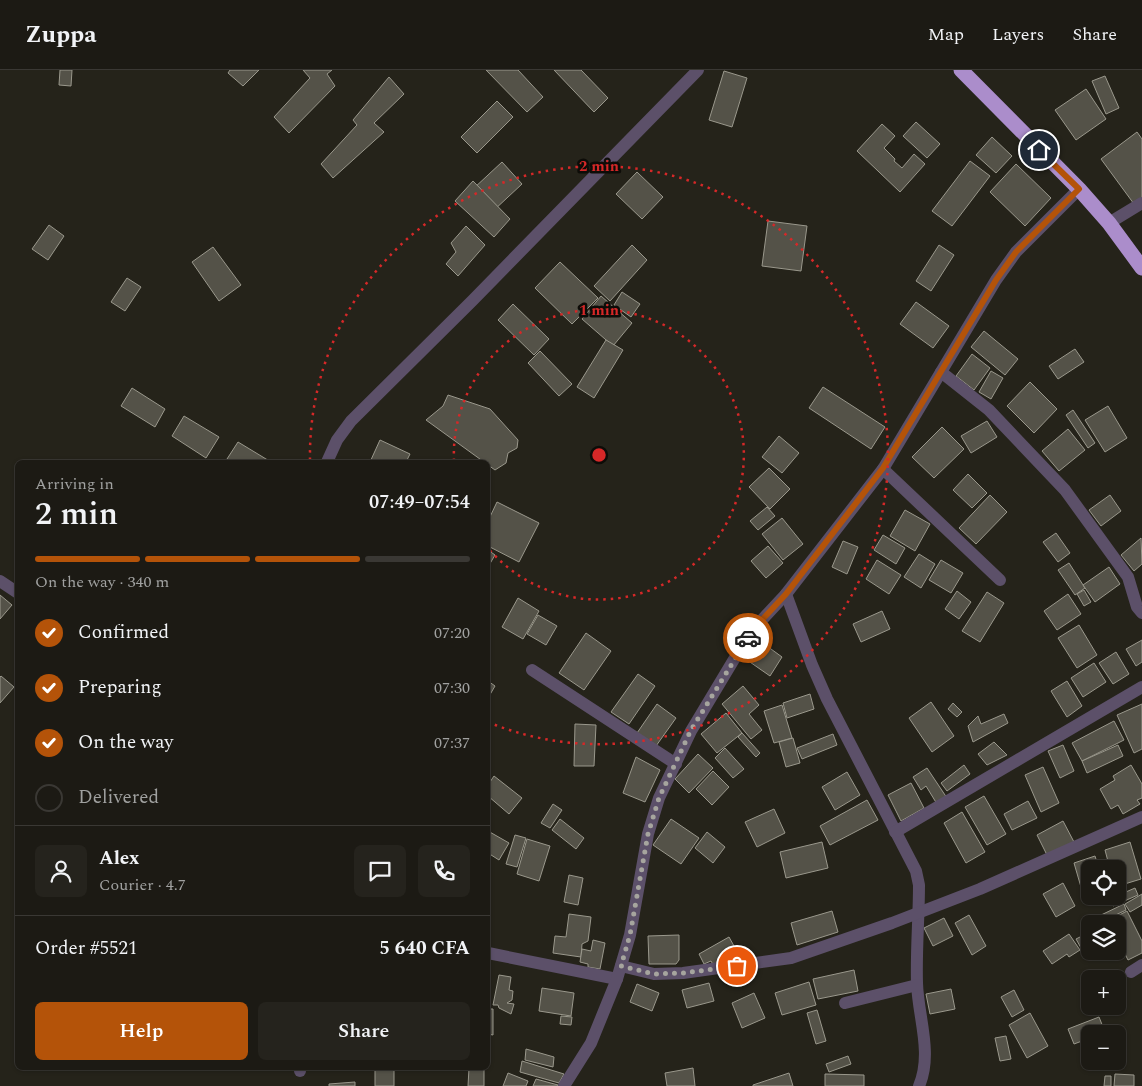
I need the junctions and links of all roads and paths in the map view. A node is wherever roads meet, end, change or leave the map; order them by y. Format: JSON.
{"nodes":[{"id":1,"x":698,"y":70,"type":"edge"},
{"id":2,"x":961,"y":70,"type":"edge"},
{"id":3,"x":1079,"y":189,"type":"junction"},
{"id":4,"x":1142,"y":203,"type":"edge"},
{"id":5,"x":1109,"y":223,"type":"junction"},
{"id":6,"x":1142,"y":268,"type":"edge"},
{"id":7,"x":941,"y":372,"type":"junction"},
{"id":8,"x":328,"y":460,"type":"edge"},
{"id":9,"x":883,"y":468,"type":"junction"},
{"id":10,"x":1000,"y":580,"type":"dead end"},
{"id":11,"x":0,"y":581,"type":"edge"},
{"id":12,"x":15,"y":591,"type":"edge"},
{"id":13,"x":786,"y":594,"type":"junction"},
{"id":14,"x":1142,"y":613,"type":"edge"},
{"id":15,"x":532,"y":670,"type":"dead end"},
{"id":16,"x":1142,"y":686,"type":"edge"},
{"id":17,"x":676,"y":764,"type":"junction"},
{"id":18,"x":1142,"y":817,"type":"edge"},
{"id":19,"x":895,"y":832,"type":"junction"},
{"id":20,"x":919,"y":912,"type":"junction"},
{"id":21,"x":490,"y":953,"type":"edge"},
{"id":22,"x":619,"y":972,"type":"junction"},
{"id":23,"x":917,"y":985,"type":"junction"},
{"id":24,"x":845,"y":1003,"type":"dead end"},
{"id":25,"x":564,"y":1086,"type":"edge"},
{"id":26,"x":919,"y":1086,"type":"edge"}],
"edges":[{"from":1,"to":8,"type":"street"},
{"from":2,"to":3,"type":"highway"},
{"from":3,"to":5,"type":"highway"},
{"from":3,"to":7,"type":"street"},
{"from":4,"to":5,"type":"street"},
{"from":5,"to":6,"type":"highway"},
{"from":7,"to":9,"type":"street"},
{"from":7,"to":14,"type":"street"},
{"from":9,"to":10,"type":"street"},
{"from":9,"to":13,"type":"street"},
{"from":11,"to":12,"type":"street"},
{"from":13,"to":17,"type":"street"},
{"from":13,"to":19,"type":"street"},
{"from":15,"to":17,"type":"street"},
{"from":16,"to":19,"type":"street"},
{"from":17,"to":22,"type":"street"},
{"from":18,"to":20,"type":"street"},
{"from":19,"to":20,"type":"street"},
{"from":20,"to":22,"type":"street"},
{"from":20,"to":23,"type":"street"},
{"from":21,"to":22,"type":"street"},
{"from":22,"to":25,"type":"street"},
{"from":23,"to":24,"type":"street"},
{"from":23,"to":26,"type":"street"}]}
